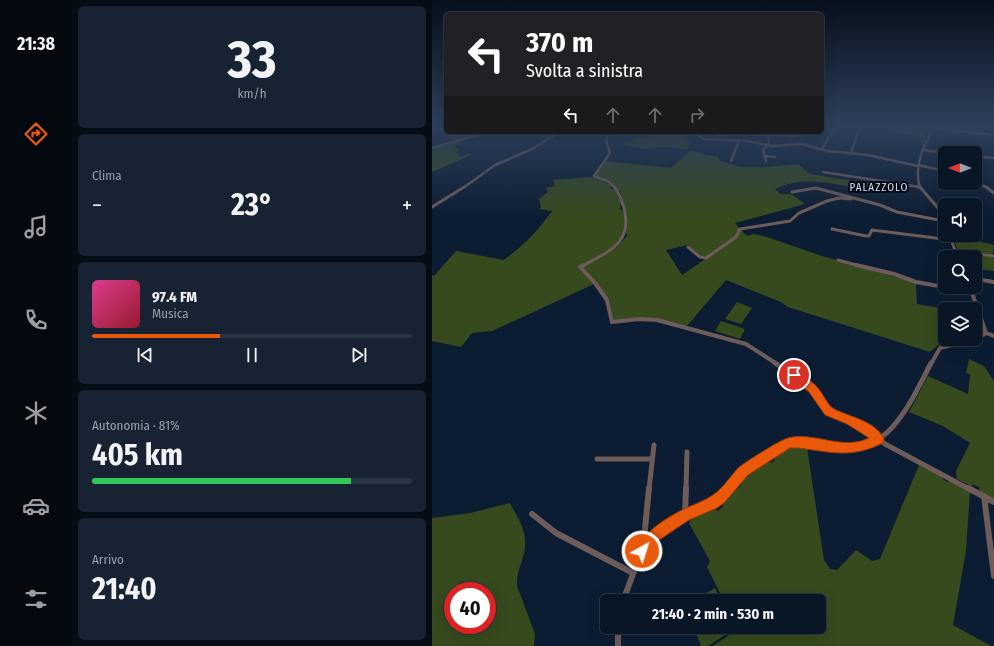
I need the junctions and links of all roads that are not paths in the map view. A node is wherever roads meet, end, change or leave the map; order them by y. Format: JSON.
{"nodes":[{"id":1,"x":518,"y":155,"type":"edge"},
{"id":2,"x":609,"y":155,"type":"edge"},
{"id":3,"x":733,"y":155,"type":"edge"},
{"id":4,"x":867,"y":155,"type":"edge"},
{"id":5,"x":921,"y":155,"type":"edge"},
{"id":6,"x":764,"y":156,"type":"joint"},
{"id":7,"x":775,"y":157,"type":"dead end"},
{"id":8,"x":982,"y":157,"type":"edge"},
{"id":9,"x":994,"y":158,"type":"edge"},
{"id":10,"x":731,"y":161,"type":"dead end"},
{"id":11,"x":766,"y":161,"type":"dead end"},
{"id":12,"x":918,"y":165,"type":"junction"},
{"id":13,"x":938,"y":169,"type":"edge"},
{"id":14,"x":823,"y":172,"type":"dead end"},
{"id":15,"x":982,"y":185,"type":"edge"},
{"id":16,"x":920,"y":187,"type":"junction"},
{"id":17,"x":792,"y":192,"type":"dead end"},
{"id":18,"x":994,"y":193,"type":"edge"},
{"id":19,"x":851,"y":199,"type":"junction"},
{"id":20,"x":432,"y":206,"type":"edge"},
{"id":21,"x":938,"y":208,"type":"edge"},
{"id":22,"x":938,"y":221,"type":"edge"},
{"id":23,"x":832,"y":228,"type":"dead end"},
{"id":24,"x":938,"y":238,"type":"edge"},
{"id":25,"x":688,"y":247,"type":"dead end"},
{"id":26,"x":982,"y":254,"type":"edge"},
{"id":27,"x":994,"y":256,"type":"edge"},
{"id":28,"x":838,"y":260,"type":"dead end"},
{"id":29,"x":982,"y":280,"type":"edge"},
{"id":30,"x":994,"y":282,"type":"edge"},
{"id":31,"x":938,"y":286,"type":"edge"},
{"id":32,"x":973,"y":294,"type":"edge"},
{"id":33,"x":986,"y":333,"type":"junction"},
{"id":34,"x":994,"y":336,"type":"edge"},
{"id":35,"x":879,"y":439,"type":"junction"},
{"id":36,"x":654,"y":445,"type":"dead end"},
{"id":37,"x":687,"y":452,"type":"dead end"},
{"id":38,"x":597,"y":459,"type":"dead end"},
{"id":39,"x":652,"y":459,"type":"junction"},
{"id":40,"x":984,"y":496,"type":"junction"},
{"id":41,"x":994,"y":502,"type":"edge"},
{"id":42,"x":532,"y":514,"type":"dead end"},
{"id":43,"x":685,"y":515,"type":"junction"},
{"id":44,"x":642,"y":551,"type":"junction"},
{"id":45,"x":632,"y":573,"type":"junction"},
{"id":46,"x":994,"y":576,"type":"edge"},
{"id":47,"x":625,"y":594,"type":"edge"},
{"id":48,"x":618,"y":634,"type":"edge"},
{"id":49,"x":618,"y":646,"type":"edge"}],
"edges":[{"from":1,"to":20,"type":"street"},
{"from":2,"to":35,"type":"street"},
{"from":3,"to":10,"type":"street"},
{"from":4,"to":12,"type":"street"},
{"from":5,"to":12,"type":"street"},
{"from":6,"to":7,"type":"street"},
{"from":6,"to":11,"type":"street"},
{"from":8,"to":9,"type":"street"},
{"from":12,"to":13,"type":"street"},
{"from":12,"to":16,"type":"street"},
{"from":14,"to":16,"type":"street"},
{"from":15,"to":18,"type":"street"},
{"from":16,"to":21,"type":"street"},
{"from":17,"to":19,"type":"street"},
{"from":19,"to":22,"type":"street"},
{"from":19,"to":25,"type":"street"},
{"from":23,"to":24,"type":"street"},
{"from":26,"to":27,"type":"street"},
{"from":28,"to":31,"type":"street"},
{"from":29,"to":30,"type":"street"},
{"from":32,"to":33,"type":"street"},
{"from":33,"to":34,"type":"street"},
{"from":33,"to":35,"type":"street"},
{"from":35,"to":40,"type":"street"},
{"from":35,"to":43,"type":"street"},
{"from":36,"to":39,"type":"street"},
{"from":37,"to":43,"type":"street"},
{"from":38,"to":39,"type":"street"},
{"from":39,"to":44,"type":"street"},
{"from":40,"to":41,"type":"street"},
{"from":40,"to":46,"type":"street"},
{"from":42,"to":45,"type":"street"},
{"from":43,"to":44,"type":"street"},
{"from":44,"to":45,"type":"street"},
{"from":45,"to":47,"type":"street"},
{"from":48,"to":49,"type":"street"}]}
